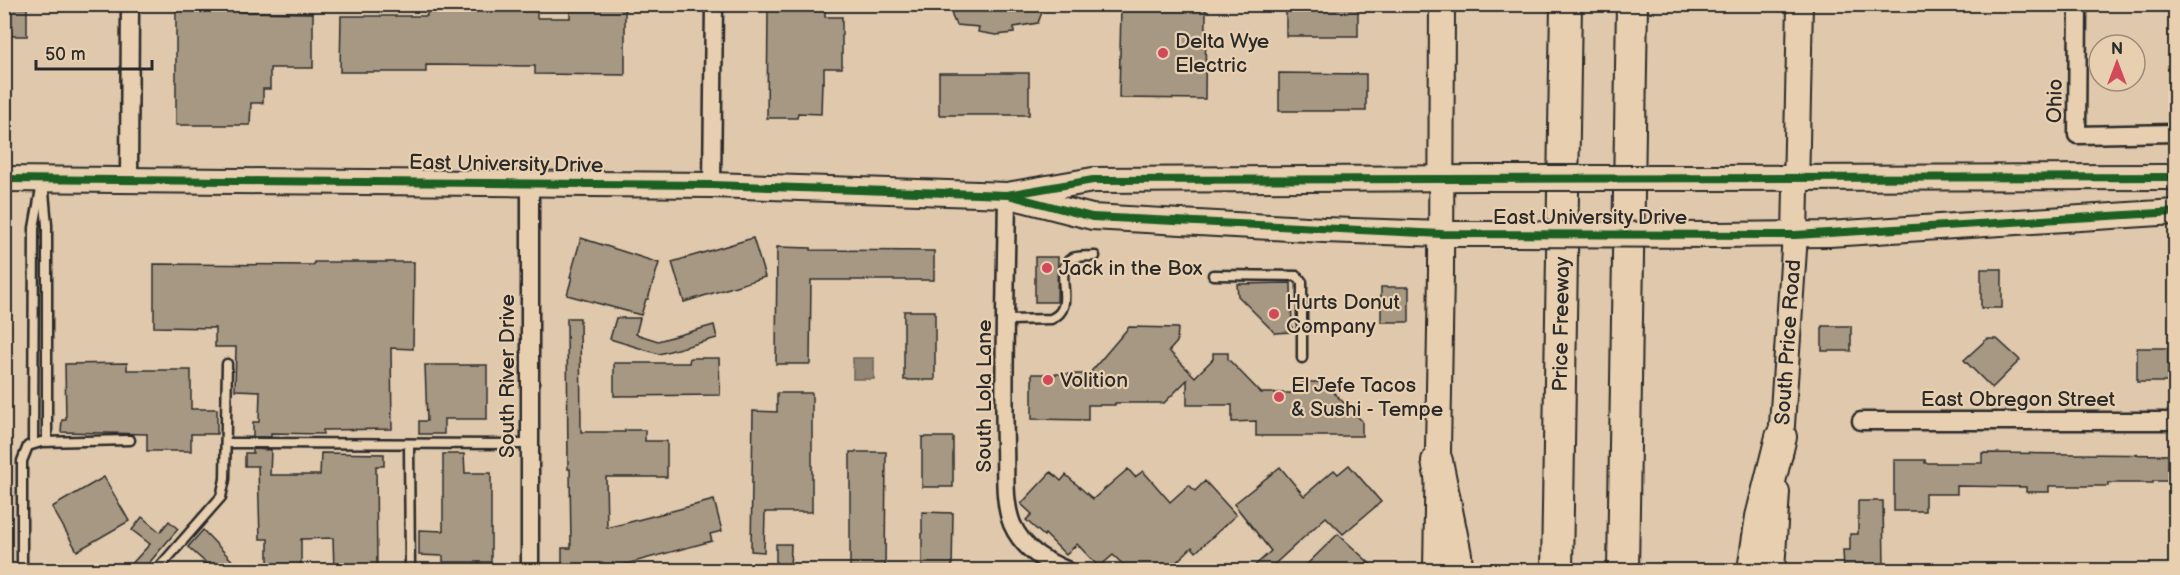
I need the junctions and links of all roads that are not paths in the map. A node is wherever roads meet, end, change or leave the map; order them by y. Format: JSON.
{"nodes":[{"id":1,"x":130,"y":4,"type":"edge"},
{"id":2,"x":714,"y":4,"type":"edge"},
{"id":3,"x":1442,"y":4,"type":"edge"},
{"id":4,"x":1566,"y":4,"type":"edge"},
{"id":5,"x":1632,"y":4,"type":"edge"},
{"id":6,"x":1800,"y":4,"type":"edge"},
{"id":7,"x":2078,"y":4,"type":"edge"},
{"id":8,"x":2175,"y":133,"type":"edge"},
{"id":9,"x":2175,"y":177,"type":"edge"},
{"id":10,"x":1237,"y":178,"type":"junction"},
{"id":11,"x":1442,"y":178,"type":"junction"},
{"id":12,"x":1797,"y":178,"type":"junction"},
{"id":13,"x":4,"y":179,"type":"edge"},
{"id":14,"x":43,"y":179,"type":"junction"},
{"id":15,"x":129,"y":179,"type":"junction"},
{"id":16,"x":530,"y":182,"type":"junction"},
{"id":17,"x":712,"y":185,"type":"junction"},
{"id":18,"x":1006,"y":195,"type":"junction"},
{"id":19,"x":2175,"y":212,"type":"edge"},
{"id":20,"x":1092,"y":217,"type":"junction"},
{"id":21,"x":1442,"y":234,"type":"junction"},
{"id":22,"x":1795,"y":235,"type":"junction"},
{"id":23,"x":1095,"y":256,"type":"dead end"},
{"id":24,"x":1213,"y":275,"type":"dead end"},
{"id":25,"x":1006,"y":320,"type":"junction"},
{"id":26,"x":1302,"y":358,"type":"dead end"},
{"id":27,"x":228,"y":364,"type":"dead end"},
{"id":28,"x":1861,"y":421,"type":"dead end"},
{"id":29,"x":2175,"y":421,"type":"edge"},
{"id":30,"x":1781,"y":437,"type":"junction"},
{"id":31,"x":130,"y":440,"type":"dead end"},
{"id":32,"x":47,"y":441,"type":"junction"},
{"id":33,"x":33,"y":443,"type":"junction"},
{"id":34,"x":226,"y":443,"type":"junction"},
{"id":35,"x":409,"y":444,"type":"junction"},
{"id":36,"x":530,"y":444,"type":"junction"},
{"id":37,"x":1437,"y":461,"type":"junction"},
{"id":38,"x":22,"y":570,"type":"edge"},
{"id":39,"x":157,"y":570,"type":"edge"},
{"id":40,"x":410,"y":570,"type":"edge"},
{"id":41,"x":530,"y":570,"type":"edge"},
{"id":42,"x":1066,"y":570,"type":"edge"},
{"id":43,"x":1436,"y":570,"type":"edge"},
{"id":44,"x":1457,"y":570,"type":"edge"},
{"id":45,"x":1557,"y":570,"type":"edge"},
{"id":46,"x":1623,"y":570,"type":"edge"},
{"id":47,"x":1753,"y":570,"type":"edge"},
{"id":48,"x":1772,"y":570,"type":"edge"}],
"edges":[{"from":1,"to":15,"type":"street"},
{"from":2,"to":17,"type":"street"},
{"from":3,"to":11,"type":"main road"},
{"from":4,"to":45,"type":"highway","name":"Price Freeway"},
{"from":5,"to":46,"type":"highway"},
{"from":6,"to":12,"type":"main road","name":"South Price Road"},
{"from":7,"to":8,"type":"street","name":"Ohio"},
{"from":9,"to":12,"type":"main road","name":"East University Drive"},
{"from":10,"to":11,"type":"main road","name":"East University Drive"},
{"from":10,"to":18,"type":"main road","name":"East University Drive"},
{"from":10,"to":20,"type":"main road"},
{"from":11,"to":12,"type":"main road","name":"East University Drive","bridge":true},
{"from":11,"to":21,"type":"main road"},
{"from":12,"to":22,"type":"main road","name":"South Price Road"},
{"from":13,"to":14,"type":"main road","name":"East University Drive"},
{"from":14,"to":15,"type":"main road","name":"East University Drive"},
{"from":14,"to":32,"type":"lane"},
{"from":14,"to":33,"type":"lane"},
{"from":15,"to":16,"type":"main road","name":"East University Drive"},
{"from":16,"to":17,"type":"main road","name":"East University Drive"},
{"from":16,"to":36,"type":"street","name":"South River Drive"},
{"from":17,"to":18,"type":"main road","name":"East University Drive"},
{"from":18,"to":20,"type":"main road","name":"East University Drive"},
{"from":18,"to":25,"type":"street","name":"South Lola Lane"},
{"from":19,"to":22,"type":"main road","name":"East University Drive"},
{"from":20,"to":21,"type":"main road","name":"East University Drive"},
{"from":21,"to":22,"type":"main road","name":"East University Drive","bridge":true},
{"from":21,"to":37,"type":"main road"},
{"from":22,"to":30,"type":"main road","name":"South Price Road"},
{"from":23,"to":25,"type":"lane"},
{"from":24,"to":26,"type":"lane"},
{"from":25,"to":42,"type":"street","name":"South Lola Lane"},
{"from":27,"to":34,"type":"lane"},
{"from":28,"to":29,"type":"street","name":"East Obregon Street"},
{"from":30,"to":47,"type":"highway"},
{"from":30,"to":48,"type":"main road","name":"South Price Road"},
{"from":31,"to":32,"type":"lane"},
{"from":32,"to":33,"type":"lane"},
{"from":33,"to":38,"type":"lane"},
{"from":34,"to":35,"type":"lane"},
{"from":34,"to":39,"type":"lane"},
{"from":35,"to":36,"type":"lane"},
{"from":35,"to":40,"type":"lane"},
{"from":36,"to":41,"type":"street","name":"South River Drive"},
{"from":37,"to":43,"type":"main road"},
{"from":37,"to":44,"type":"highway"}]}
